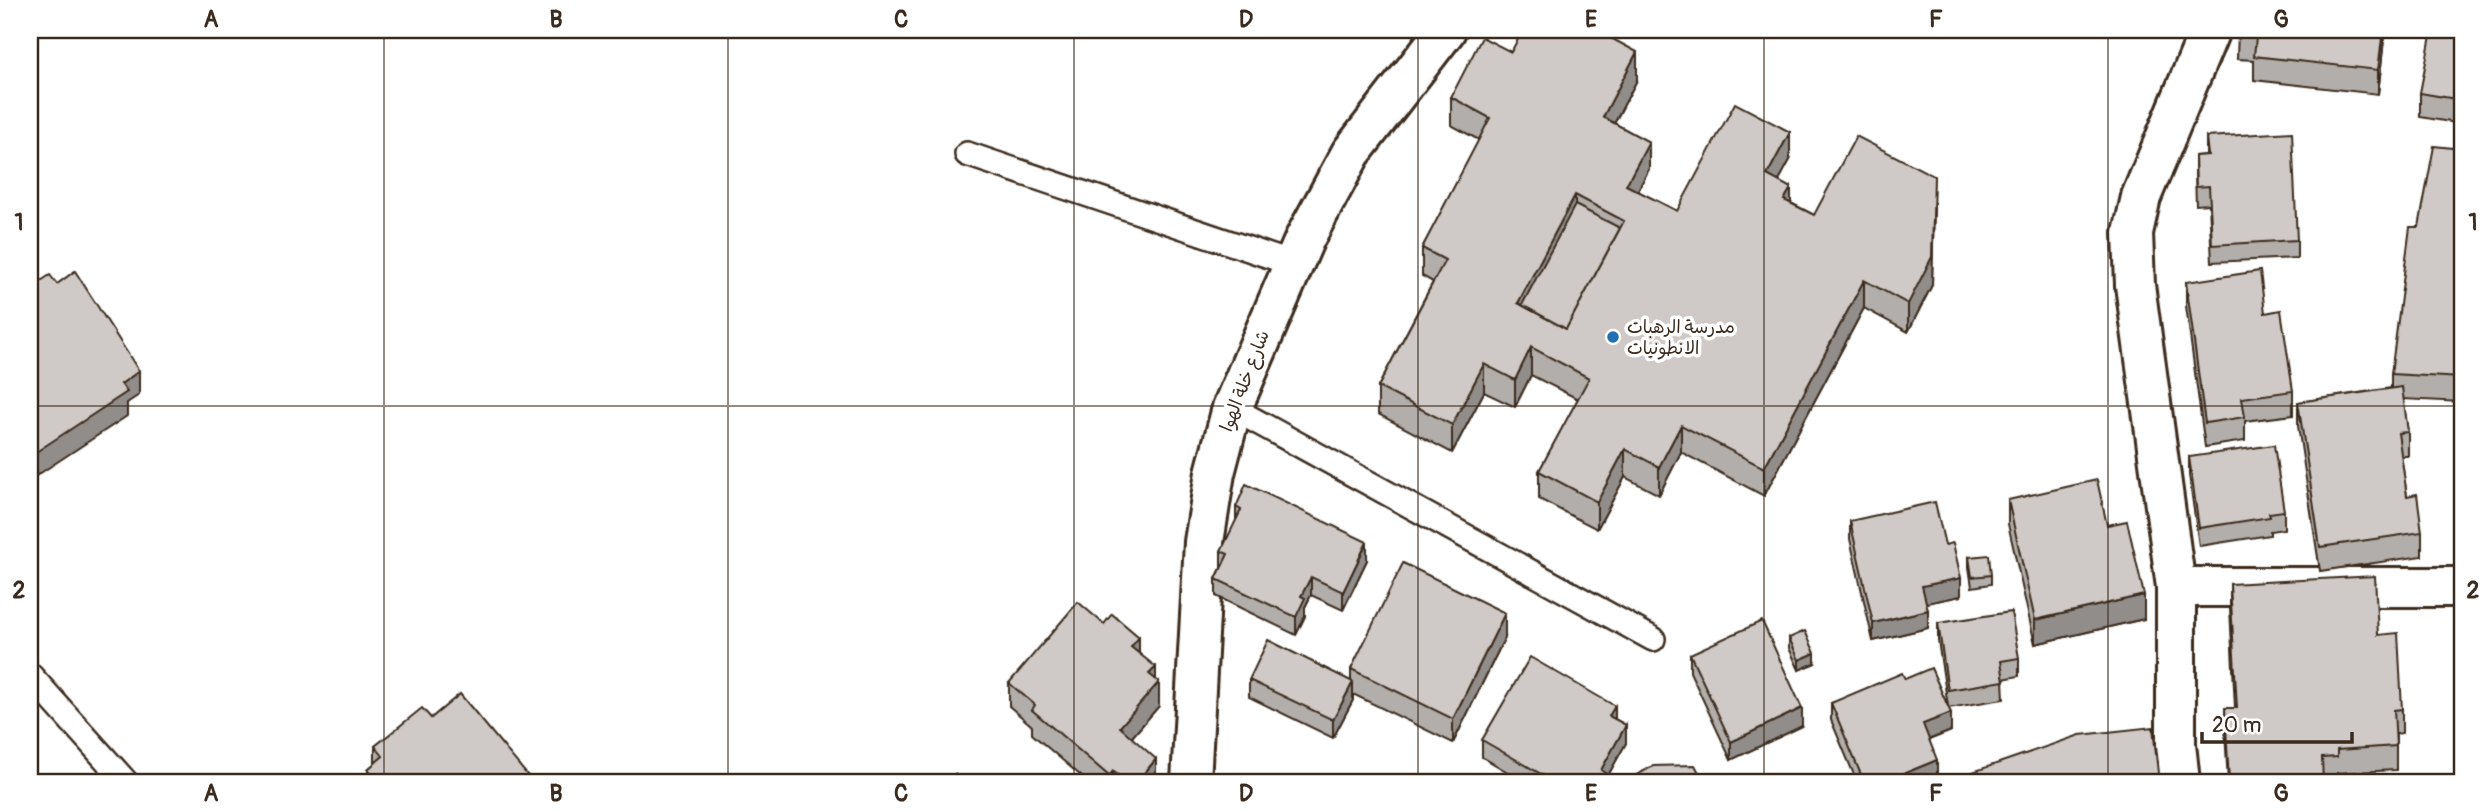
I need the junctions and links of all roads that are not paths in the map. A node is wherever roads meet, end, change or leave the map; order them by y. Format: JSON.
{"nodes":[{"id":1,"x":1446,"y":30,"type":"edge"},
{"id":2,"x":2210,"y":30,"type":"edge"},
{"id":3,"x":967,"y":154,"type":"dead end"},
{"id":4,"x":1293,"y":264,"type":"junction"},
{"id":5,"x":1232,"y":408,"type":"junction"},
{"id":6,"x":2176,"y":587,"type":"junction"},
{"id":7,"x":2462,"y":587,"type":"edge"},
{"id":8,"x":1653,"y":639,"type":"dead end"},
{"id":9,"x":30,"y":675,"type":"edge"},
{"id":10,"x":126,"y":782,"type":"edge"},
{"id":11,"x":1191,"y":782,"type":"edge"},
{"id":12,"x":2180,"y":782,"type":"edge"}],
"edges":[{"from":1,"to":4,"type":"street","name":"شارع خلة الهوا"},
{"from":2,"to":6,"type":"street"},
{"from":3,"to":4,"type":"lane"},
{"from":4,"to":5,"type":"street","name":"شارع خلة الهوا"},
{"from":5,"to":8,"type":"lane"},
{"from":5,"to":11,"type":"street","name":"شارع خلة الهوا"},
{"from":6,"to":7,"type":"street"},
{"from":6,"to":12,"type":"street"},
{"from":9,"to":10,"type":"lane"}]}
